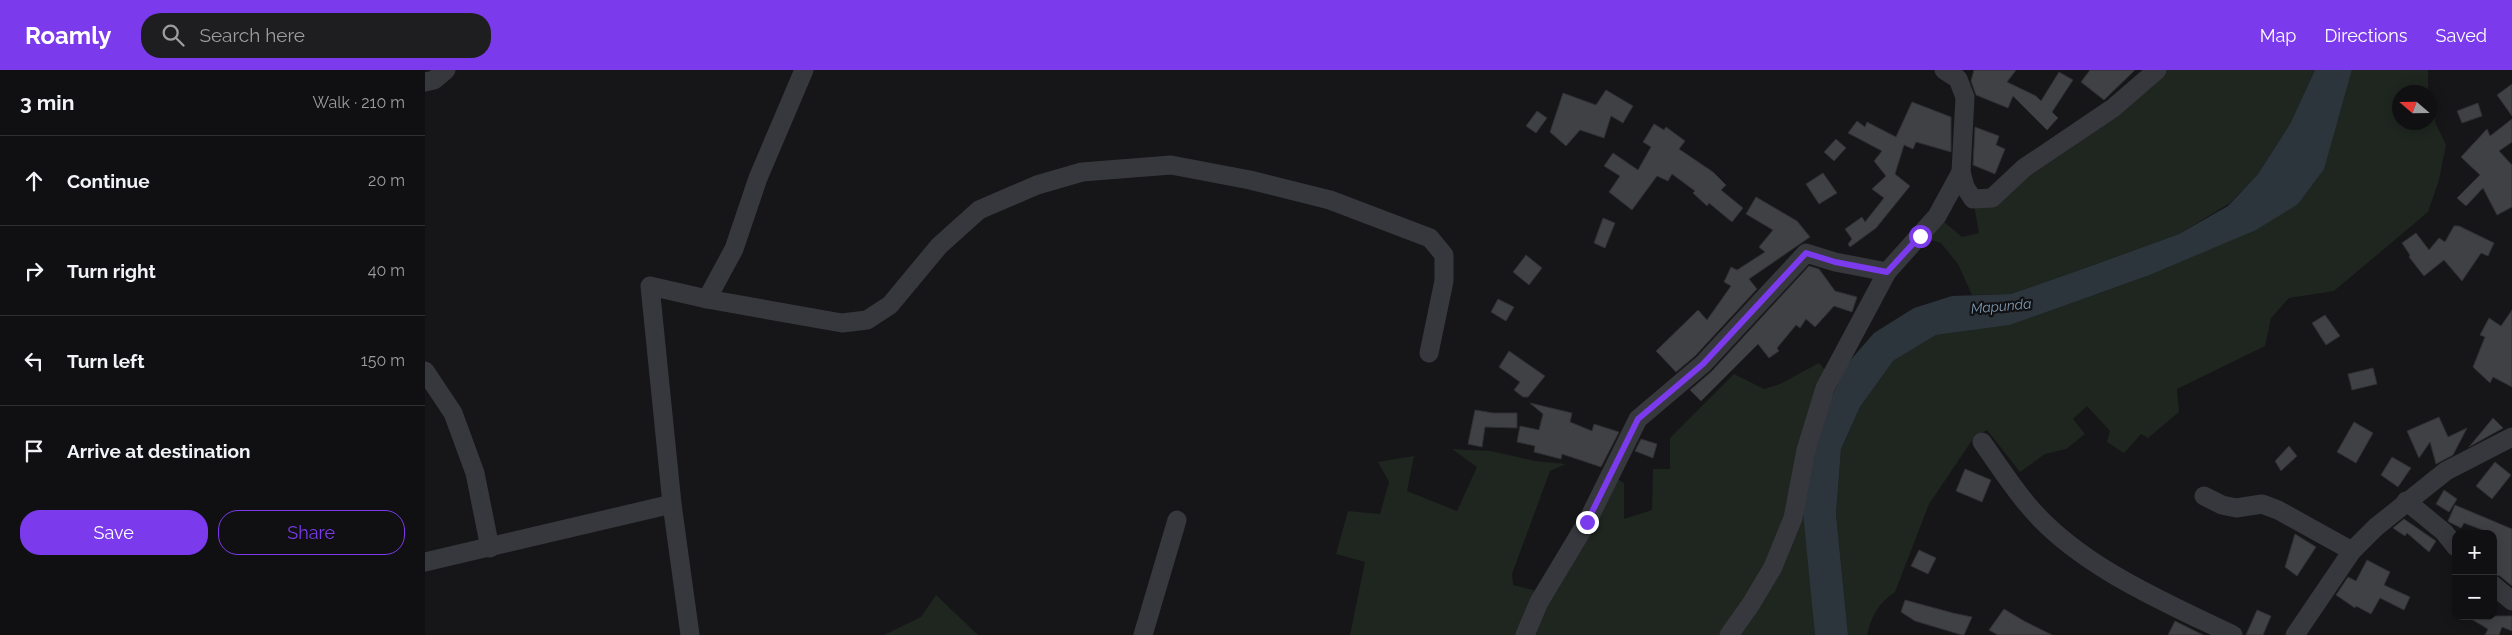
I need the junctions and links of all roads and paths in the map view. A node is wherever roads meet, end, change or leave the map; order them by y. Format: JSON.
{"nodes":[{"id":1,"x":446,"y":70,"type":"edge"},
{"id":2,"x":804,"y":70,"type":"edge"},
{"id":3,"x":1944,"y":70,"type":"edge"},
{"id":4,"x":2157,"y":70,"type":"edge"},
{"id":5,"x":425,"y":82,"type":"edge"},
{"id":6,"x":1961,"y":172,"type":"junction"},
{"id":7,"x":1887,"y":272,"type":"junction"},
{"id":8,"x":707,"y":299,"type":"junction"},
{"id":9,"x":1429,"y":353,"type":"dead end"},
{"id":10,"x":425,"y":371,"type":"edge"},
{"id":11,"x":2512,"y":437,"type":"edge"},
{"id":12,"x":1982,"y":442,"type":"dead end"},
{"id":13,"x":2204,"y":496,"type":"dead end"},
{"id":14,"x":2405,"y":501,"type":"junction"},
{"id":15,"x":673,"y":504,"type":"junction"},
{"id":16,"x":1177,"y":520,"type":"dead end"},
{"id":17,"x":2452,"y":542,"type":"edge"},
{"id":18,"x":490,"y":548,"type":"junction"},
{"id":19,"x":2352,"y":551,"type":"junction"},
{"id":20,"x":425,"y":562,"type":"edge"},
{"id":21,"x":2497,"y":588,"type":"edge"},
{"id":22,"x":2512,"y":601,"type":"edge"},
{"id":23,"x":690,"y":635,"type":"edge"},
{"id":24,"x":1143,"y":635,"type":"edge"},
{"id":25,"x":1525,"y":635,"type":"edge"},
{"id":26,"x":1729,"y":635,"type":"edge"},
{"id":27,"x":2233,"y":635,"type":"edge"},
{"id":28,"x":2295,"y":635,"type":"edge"}],
"edges":[{"from":1,"to":5,"type":"street"},
{"from":2,"to":8,"type":"street"},
{"from":3,"to":6,"type":"street"},
{"from":4,"to":6,"type":"street"},
{"from":6,"to":7,"type":"street"},
{"from":7,"to":25,"type":"street"},
{"from":7,"to":26,"type":"street"},
{"from":8,"to":9,"type":"street"},
{"from":8,"to":15,"type":"street"},
{"from":10,"to":18,"type":"street"},
{"from":11,"to":14,"type":"street"},
{"from":12,"to":27,"type":"street"},
{"from":13,"to":19,"type":"street"},
{"from":14,"to":17,"type":"street"},
{"from":14,"to":19,"type":"street"},
{"from":15,"to":18,"type":"street"},
{"from":15,"to":23,"type":"street"},
{"from":16,"to":24,"type":"street"},
{"from":18,"to":20,"type":"street"},
{"from":19,"to":28,"type":"street"},
{"from":21,"to":22,"type":"street"}]}
